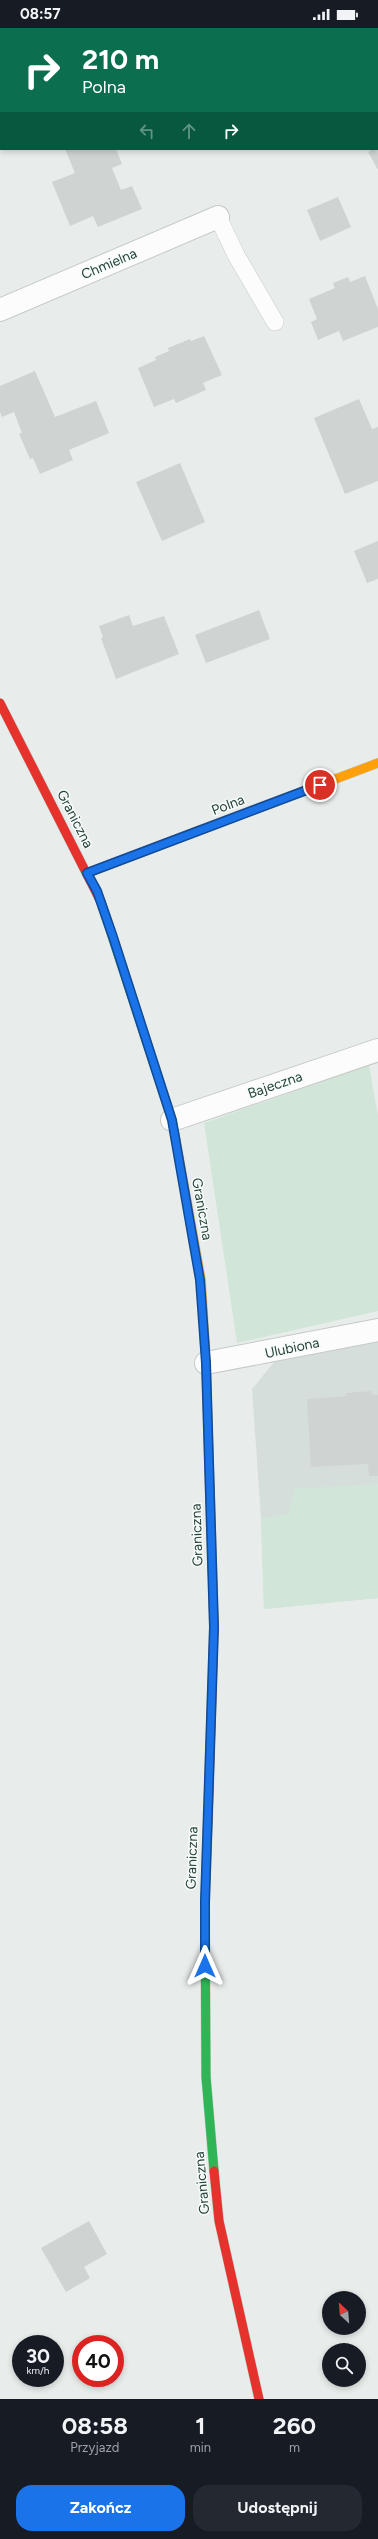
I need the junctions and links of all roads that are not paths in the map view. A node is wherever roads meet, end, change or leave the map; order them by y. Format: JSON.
{"nodes":[{"id":1,"x":218,"y":217,"type":"joint"},
{"id":2,"x":0,"y":310,"type":"edge"},
{"id":3,"x":276,"y":322,"type":"dead end"},
{"id":4,"x":0,"y":703,"type":"edge"},
{"id":5,"x":378,"y":763,"type":"edge"},
{"id":6,"x":87,"y":873,"type":"junction"},
{"id":7,"x":378,"y":1050,"type":"edge"},
{"id":8,"x":172,"y":1120,"type":"junction"},
{"id":9,"x":378,"y":1330,"type":"edge"},
{"id":10,"x":206,"y":1363,"type":"junction"},
{"id":11,"x":259,"y":2399,"type":"edge"}],
"edges":[{"from":1,"to":2,"type":"street","name":"Chmielna"},
{"from":1,"to":3,"type":"lane"},
{"from":4,"to":6,"type":"street","name":"Graniczna"},
{"from":5,"to":6,"type":"street","name":"Polna"},
{"from":6,"to":8,"type":"street","name":"Graniczna"},
{"from":7,"to":8,"type":"street","name":"Bajeczna"},
{"from":8,"to":10,"type":"street","name":"Graniczna"},
{"from":9,"to":10,"type":"street","name":"Ulubiona"},
{"from":10,"to":11,"type":"street","name":"Graniczna"}]}
